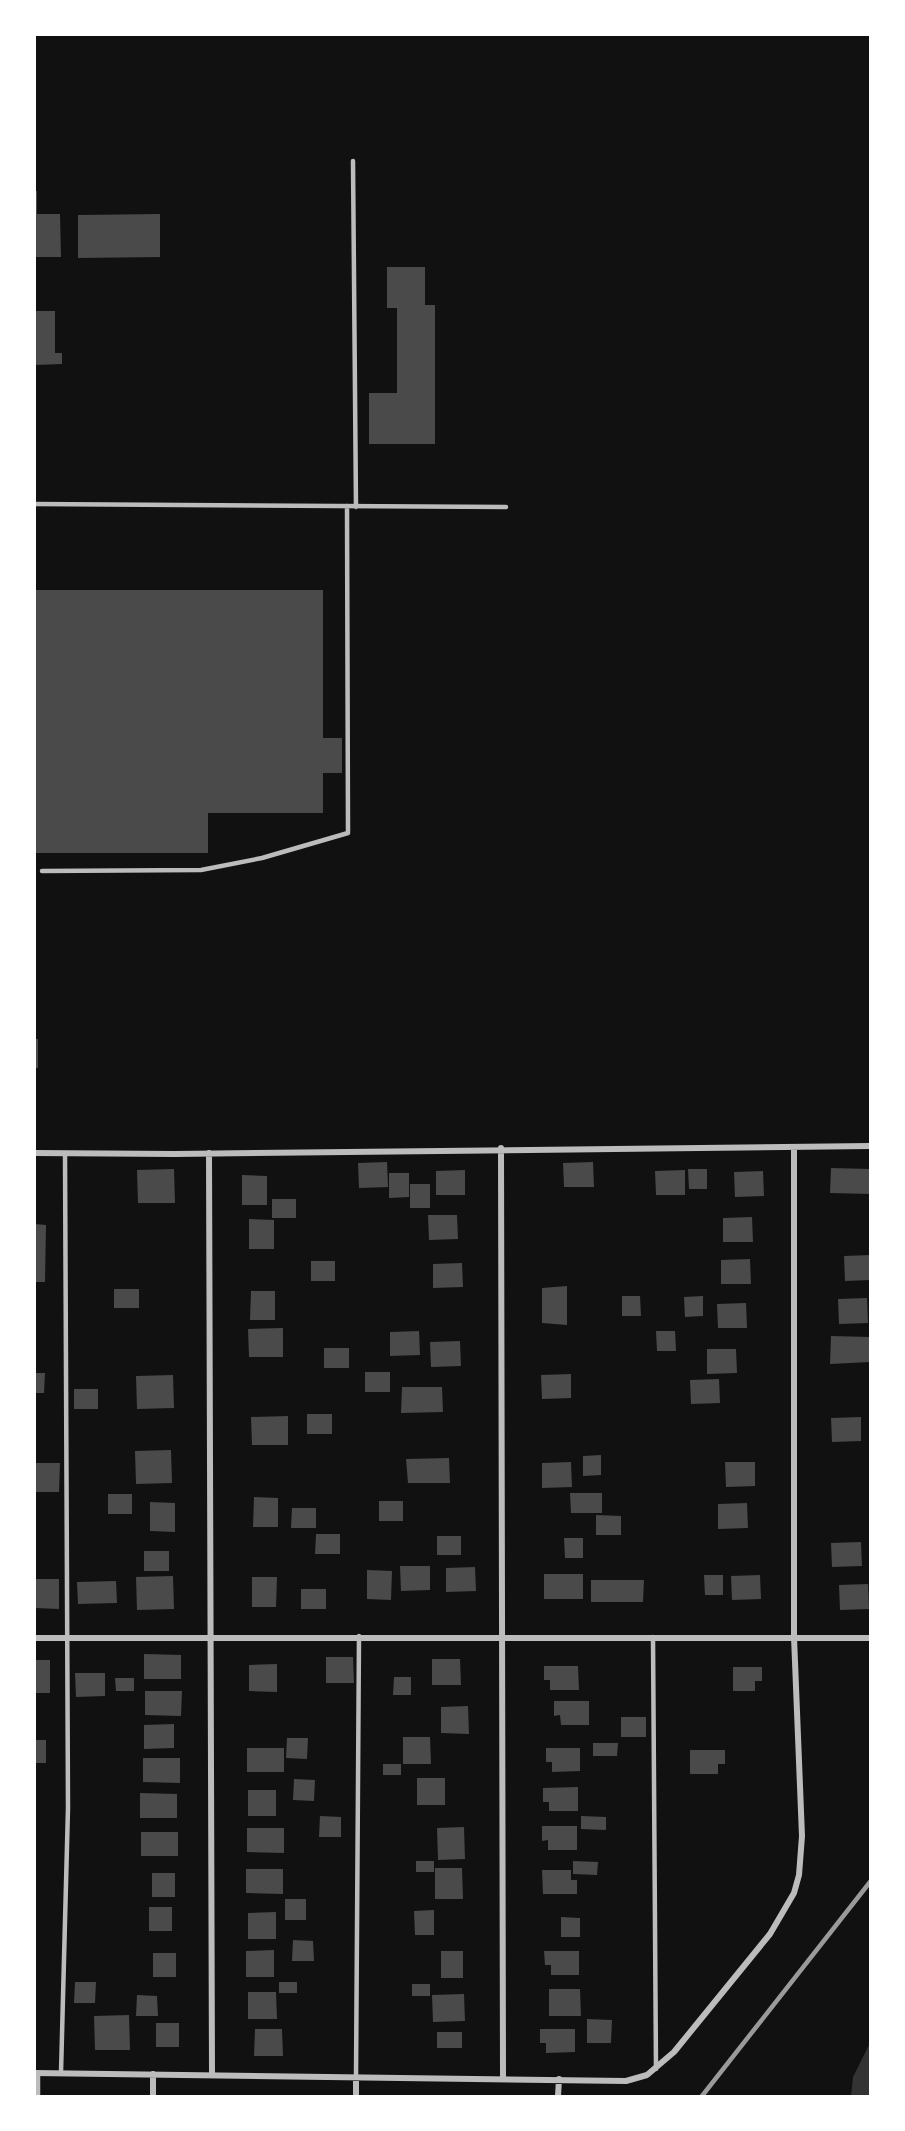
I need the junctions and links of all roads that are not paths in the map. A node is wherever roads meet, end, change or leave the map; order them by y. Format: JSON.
{"nodes":[{"id":1,"x":353,"y":161,"type":"dead end"},
{"id":2,"x":34,"y":504,"type":"edge"},
{"id":3,"x":347,"y":506,"type":"junction"},
{"id":4,"x":356,"y":507,"type":"junction"},
{"id":5,"x":506,"y":507,"type":"dead end"},
{"id":6,"x":42,"y":871,"type":"dead end"},
{"id":7,"x":870,"y":1146,"type":"edge"},
{"id":8,"x":794,"y":1147,"type":"junction"},
{"id":9,"x":501,"y":1148,"type":"junction"},
{"id":10,"x":34,"y":1153,"type":"edge"},
{"id":11,"x":65,"y":1153,"type":"junction"},
{"id":12,"x":209,"y":1153,"type":"junction"},
{"id":13,"x":209,"y":1636,"type":"junction"},
{"id":14,"x":359,"y":1636,"type":"junction"},
{"id":15,"x":66,"y":1637,"type":"junction"},
{"id":16,"x":502,"y":1637,"type":"junction"},
{"id":17,"x":653,"y":1637,"type":"junction"},
{"id":18,"x":794,"y":1637,"type":"junction"},
{"id":19,"x":34,"y":1638,"type":"edge"},
{"id":20,"x":870,"y":1638,"type":"edge"},
{"id":21,"x":656,"y":2069,"type":"junction"},
{"id":22,"x":36,"y":2073,"type":"edge"},
{"id":23,"x":61,"y":2073,"type":"junction"},
{"id":24,"x":153,"y":2074,"type":"junction"},
{"id":25,"x":212,"y":2075,"type":"junction"},
{"id":26,"x":356,"y":2077,"type":"junction"},
{"id":27,"x":503,"y":2077,"type":"junction"},
{"id":28,"x":559,"y":2079,"type":"junction"},
{"id":29,"x":38,"y":2097,"type":"edge"},
{"id":30,"x":153,"y":2097,"type":"edge"},
{"id":31,"x":356,"y":2097,"type":"edge"},
{"id":32,"x":558,"y":2097,"type":"edge"}],
"edges":[{"from":1,"to":4,"type":"lane"},
{"from":2,"to":3,"type":"lane"},
{"from":3,"to":4,"type":"lane"},
{"from":3,"to":6,"type":"lane"},
{"from":4,"to":5,"type":"lane"},
{"from":7,"to":8,"type":"street"},
{"from":8,"to":9,"type":"street"},
{"from":8,"to":18,"type":"street"},
{"from":9,"to":12,"type":"street"},
{"from":9,"to":16,"type":"street"},
{"from":10,"to":11,"type":"street"},
{"from":11,"to":12,"type":"street"},
{"from":11,"to":15,"type":"lane"},
{"from":12,"to":13,"type":"street"},
{"from":13,"to":14,"type":"street"},
{"from":13,"to":15,"type":"street"},
{"from":13,"to":25,"type":"street"},
{"from":14,"to":16,"type":"street"},
{"from":14,"to":26,"type":"lane"},
{"from":15,"to":19,"type":"street"},
{"from":15,"to":23,"type":"lane"},
{"from":16,"to":17,"type":"street"},
{"from":16,"to":27,"type":"street"},
{"from":17,"to":18,"type":"street"},
{"from":17,"to":21,"type":"lane"},
{"from":18,"to":20,"type":"street"},
{"from":18,"to":21,"type":"street"},
{"from":21,"to":28,"type":"street"},
{"from":22,"to":23,"type":"street"},
{"from":22,"to":29,"type":"lane"},
{"from":23,"to":24,"type":"street"},
{"from":24,"to":25,"type":"street"},
{"from":24,"to":30,"type":"street"},
{"from":25,"to":26,"type":"street"},
{"from":26,"to":27,"type":"street"},
{"from":26,"to":31,"type":"street"},
{"from":27,"to":28,"type":"street"},
{"from":28,"to":32,"type":"street"}]}
